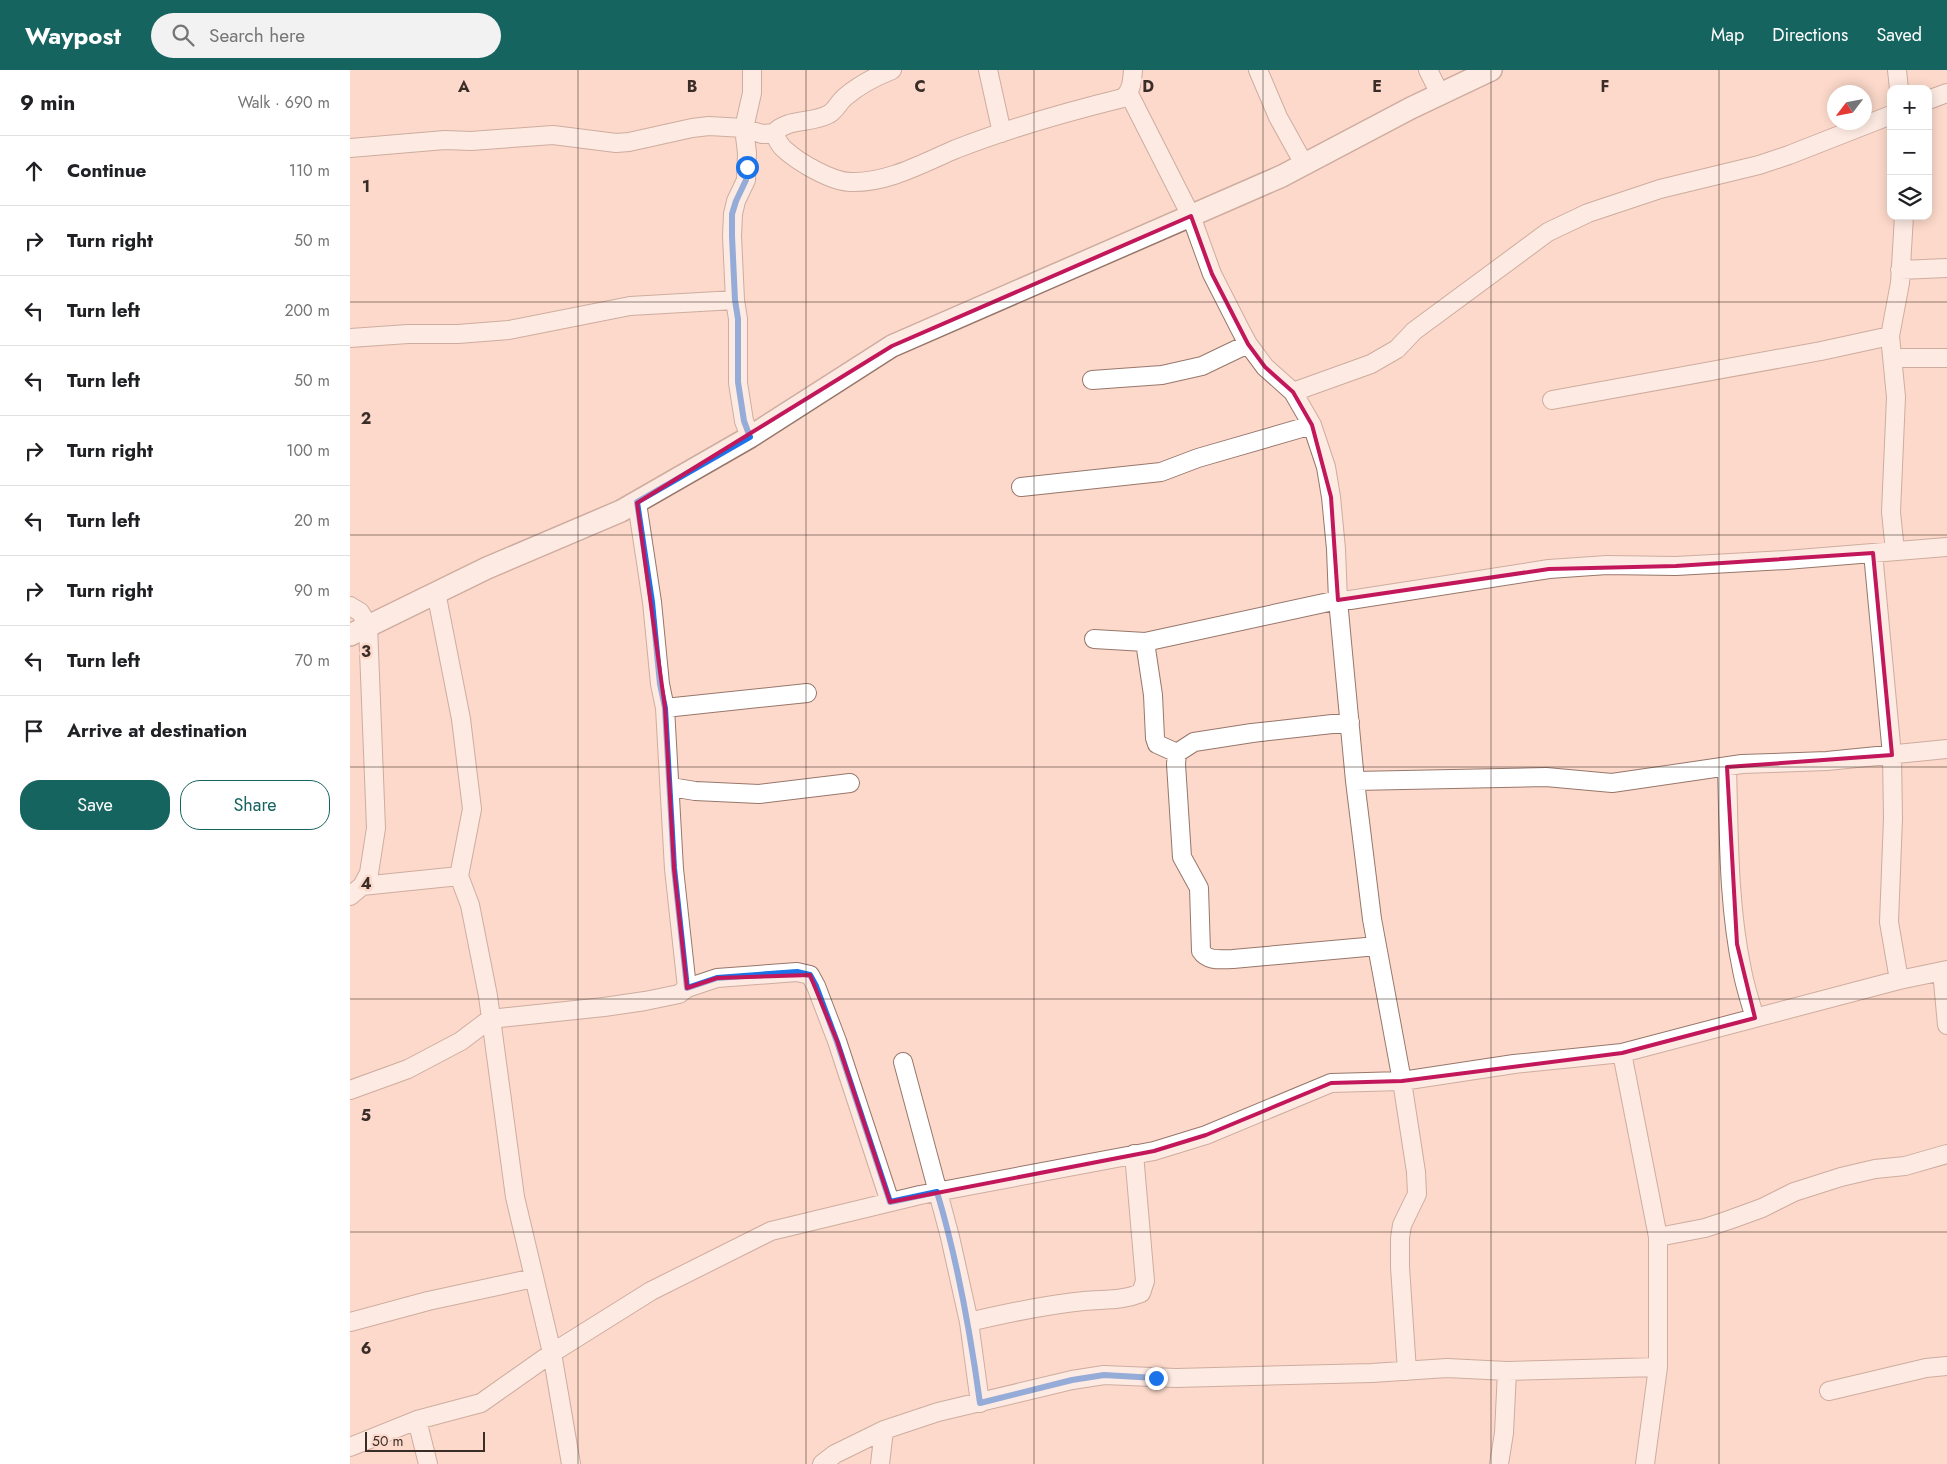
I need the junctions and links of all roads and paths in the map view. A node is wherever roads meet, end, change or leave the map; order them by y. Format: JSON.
{"nodes":[{"id":1,"x":752,"y":70,"type":"edge"},
{"id":2,"x":892,"y":70,"type":"edge"},
{"id":3,"x":988,"y":70,"type":"edge"},
{"id":4,"x":1133,"y":70,"type":"edge"},
{"id":5,"x":1258,"y":70,"type":"edge"},
{"id":6,"x":1428,"y":70,"type":"edge"},
{"id":7,"x":1490,"y":70,"type":"edge"},
{"id":8,"x":1897,"y":70,"type":"edge"},
{"id":9,"x":1899,"y":85,"type":"edge"},
{"id":10,"x":1947,"y":93,"type":"edge"},
{"id":11,"x":1129,"y":94,"type":"junction"},
{"id":12,"x":1440,"y":94,"type":"junction"},
{"id":13,"x":1932,"y":99,"type":"edge"},
{"id":14,"x":1887,"y":117,"type":"edge"},
{"id":15,"x":744,"y":128,"type":"junction"},
{"id":16,"x":774,"y":133,"type":"junction"},
{"id":17,"x":1002,"y":133,"type":"junction"},
{"id":18,"x":350,"y":148,"type":"edge"},
{"id":19,"x":1304,"y":164,"type":"junction"},
{"id":20,"x":1191,"y":216,"type":"junction"},
{"id":21,"x":1904,"y":220,"type":"edge"},
{"id":22,"x":1947,"y":268,"type":"edge"},
{"id":23,"x":1900,"y":270,"type":"junction"},
{"id":24,"x":735,"y":300,"type":"junction"},
{"id":25,"x":1890,"y":336,"type":"junction"},
{"id":26,"x":350,"y":338,"type":"edge"},
{"id":27,"x":1248,"y":344,"type":"junction"},
{"id":28,"x":1893,"y":358,"type":"junction"},
{"id":29,"x":1947,"y":358,"type":"edge"},
{"id":30,"x":1092,"y":380,"type":"dead end"},
{"id":31,"x":1293,"y":392,"type":"junction"},
{"id":32,"x":1552,"y":400,"type":"dead end"},
{"id":33,"x":1312,"y":425,"type":"junction"},
{"id":34,"x":750,"y":437,"type":"junction"},
{"id":35,"x":1021,"y":487,"type":"dead end"},
{"id":36,"x":637,"y":502,"type":"junction"},
{"id":37,"x":1947,"y":547,"type":"edge"},
{"id":38,"x":1895,"y":551,"type":"junction"},
{"id":39,"x":1873,"y":553,"type":"junction"},
{"id":40,"x":436,"y":592,"type":"junction"},
{"id":41,"x":1338,"y":600,"type":"junction"},
{"id":42,"x":350,"y":606,"type":"edge"},
{"id":43,"x":359,"y":630,"type":"edge"},
{"id":44,"x":1094,"y":638,"type":"dead end"},
{"id":45,"x":1145,"y":642,"type":"junction"},
{"id":46,"x":807,"y":693,"type":"dead end"},
{"id":47,"x":665,"y":708,"type":"junction"},
{"id":48,"x":1350,"y":722,"type":"junction"},
{"id":49,"x":1947,"y":749,"type":"edge"},
{"id":50,"x":1177,"y":753,"type":"junction"},
{"id":51,"x":1892,"y":755,"type":"junction"},
{"id":52,"x":1727,"y":767,"type":"junction"},
{"id":53,"x":1355,"y":781,"type":"junction"},
{"id":54,"x":850,"y":783,"type":"dead end"},
{"id":55,"x":671,"y":787,"type":"junction"},
{"id":56,"x":459,"y":876,"type":"junction"},
{"id":57,"x":356,"y":891,"type":"edge"},
{"id":58,"x":1377,"y":946,"type":"junction"},
{"id":59,"x":1944,"y":971,"type":"edge"},
{"id":60,"x":1899,"y":980,"type":"junction"},
{"id":61,"x":687,"y":988,"type":"junction"},
{"id":62,"x":1755,"y":1018,"type":"junction"},
{"id":63,"x":490,"y":1019,"type":"junction"},
{"id":64,"x":1947,"y":1025,"type":"edge"},
{"id":65,"x":1622,"y":1053,"type":"junction"},
{"id":66,"x":904,"y":1062,"type":"dead end"},
{"id":67,"x":1402,"y":1081,"type":"junction"},
{"id":68,"x":350,"y":1090,"type":"edge"},
{"id":69,"x":1134,"y":1154,"type":"junction"},
{"id":70,"x":1947,"y":1154,"type":"edge"},
{"id":71,"x":937,"y":1192,"type":"junction"},
{"id":72,"x":890,"y":1202,"type":"junction"},
{"id":73,"x":1658,"y":1237,"type":"junction"},
{"id":74,"x":534,"y":1278,"type":"junction"},
{"id":75,"x":350,"y":1322,"type":"edge"},
{"id":76,"x":969,"y":1322,"type":"junction"},
{"id":77,"x":552,"y":1353,"type":"junction"},
{"id":78,"x":1947,"y":1366,"type":"edge"},
{"id":79,"x":1658,"y":1367,"type":"junction"},
{"id":80,"x":1407,"y":1371,"type":"junction"},
{"id":81,"x":1507,"y":1371,"type":"junction"},
{"id":82,"x":1829,"y":1391,"type":"dead end"},
{"id":83,"x":980,"y":1403,"type":"junction"},
{"id":84,"x":417,"y":1420,"type":"junction"},
{"id":85,"x":884,"y":1430,"type":"junction"},
{"id":86,"x":350,"y":1447,"type":"edge"},
{"id":87,"x":428,"y":1464,"type":"edge"},
{"id":88,"x":571,"y":1464,"type":"edge"},
{"id":89,"x":822,"y":1464,"type":"edge"},
{"id":90,"x":880,"y":1464,"type":"edge"},
{"id":91,"x":1499,"y":1464,"type":"edge"},
{"id":92,"x":1645,"y":1464,"type":"edge"}],
"edges":[{"from":1,"to":15,"type":"street"},
{"from":2,"to":16,"type":"street"},
{"from":3,"to":17,"type":"street"},
{"from":4,"to":11,"type":"street"},
{"from":5,"to":19,"type":"street"},
{"from":6,"to":12,"type":"street"},
{"from":7,"to":12,"type":"street"},
{"from":8,"to":9,"type":"street"},
{"from":10,"to":13,"type":"street"},
{"from":11,"to":17,"type":"street"},
{"from":11,"to":20,"type":"street"},
{"from":12,"to":19,"type":"street"},
{"from":14,"to":31,"type":"street"},
{"from":15,"to":16,"type":"street"},
{"from":15,"to":18,"type":"street"},
{"from":15,"to":24,"type":"street"},
{"from":16,"to":17,"type":"street"},
{"from":19,"to":20,"type":"street"},
{"from":20,"to":27,"type":"street"},
{"from":20,"to":34,"type":"street"},
{"from":21,"to":23,"type":"street"},
{"from":22,"to":23,"type":"street"},
{"from":23,"to":25,"type":"street"},
{"from":24,"to":26,"type":"street"},
{"from":24,"to":34,"type":"street"},
{"from":25,"to":28,"type":"street"},
{"from":25,"to":32,"type":"street"},
{"from":27,"to":30,"type":"street"},
{"from":27,"to":31,"type":"street"},
{"from":28,"to":29,"type":"street"},
{"from":28,"to":38,"type":"street"},
{"from":31,"to":33,"type":"street"},
{"from":33,"to":35,"type":"street"},
{"from":33,"to":41,"type":"street"},
{"from":34,"to":36,"type":"street"},
{"from":36,"to":40,"type":"street"},
{"from":36,"to":47,"type":"street"},
{"from":37,"to":38,"type":"street"},
{"from":38,"to":39,"type":"street"},
{"from":39,"to":41,"type":"street"},
{"from":39,"to":51,"type":"street"},
{"from":40,"to":43,"type":"street"},
{"from":40,"to":56,"type":"street"},
{"from":41,"to":45,"type":"street"},
{"from":41,"to":48,"type":"street"},
{"from":42,"to":43,"type":"street"},
{"from":43,"to":57,"type":"street"},
{"from":44,"to":45,"type":"street"},
{"from":45,"to":50,"type":"street"},
{"from":46,"to":47,"type":"street"},
{"from":47,"to":55,"type":"street"},
{"from":48,"to":50,"type":"street"},
{"from":48,"to":53,"type":"street"},
{"from":49,"to":51,"type":"street"},
{"from":50,"to":58,"type":"street"},
{"from":51,"to":52,"type":"street"},
{"from":51,"to":60,"type":"street"},
{"from":52,"to":53,"type":"street"},
{"from":52,"to":62,"type":"street"},
{"from":53,"to":58,"type":"street"},
{"from":54,"to":55,"type":"street"},
{"from":55,"to":61,"type":"street"},
{"from":56,"to":57,"type":"street"},
{"from":56,"to":63,"type":"street"},
{"from":58,"to":67,"type":"street"},
{"from":59,"to":60,"type":"street"},
{"from":59,"to":64,"type":"street"},
{"from":60,"to":62,"type":"street"},
{"from":61,"to":63,"type":"street"},
{"from":61,"to":72,"type":"street"},
{"from":62,"to":65,"type":"street"},
{"from":63,"to":68,"type":"street"},
{"from":63,"to":74,"type":"street"},
{"from":65,"to":67,"type":"street"},
{"from":65,"to":73,"type":"street"},
{"from":66,"to":71,"type":"street"},
{"from":67,"to":69,"type":"street"},
{"from":67,"to":80,"type":"street"},
{"from":69,"to":71,"type":"street"},
{"from":69,"to":76,"type":"street"},
{"from":70,"to":73,"type":"street"},
{"from":71,"to":72,"type":"street"},
{"from":71,"to":76,"type":"street"},
{"from":72,"to":77,"type":"street"},
{"from":73,"to":79,"type":"street"},
{"from":74,"to":75,"type":"street"},
{"from":74,"to":77,"type":"street"},
{"from":76,"to":83,"type":"street"},
{"from":77,"to":84,"type":"street"},
{"from":77,"to":88,"type":"street"},
{"from":78,"to":82,"type":"street"},
{"from":79,"to":81,"type":"street"},
{"from":79,"to":92,"type":"street"},
{"from":80,"to":81,"type":"street"},
{"from":80,"to":83,"type":"street"},
{"from":81,"to":91,"type":"street"},
{"from":83,"to":85,"type":"street"},
{"from":84,"to":86,"type":"street"},
{"from":84,"to":87,"type":"street"},
{"from":85,"to":89,"type":"street"},
{"from":85,"to":90,"type":"street"}]}
